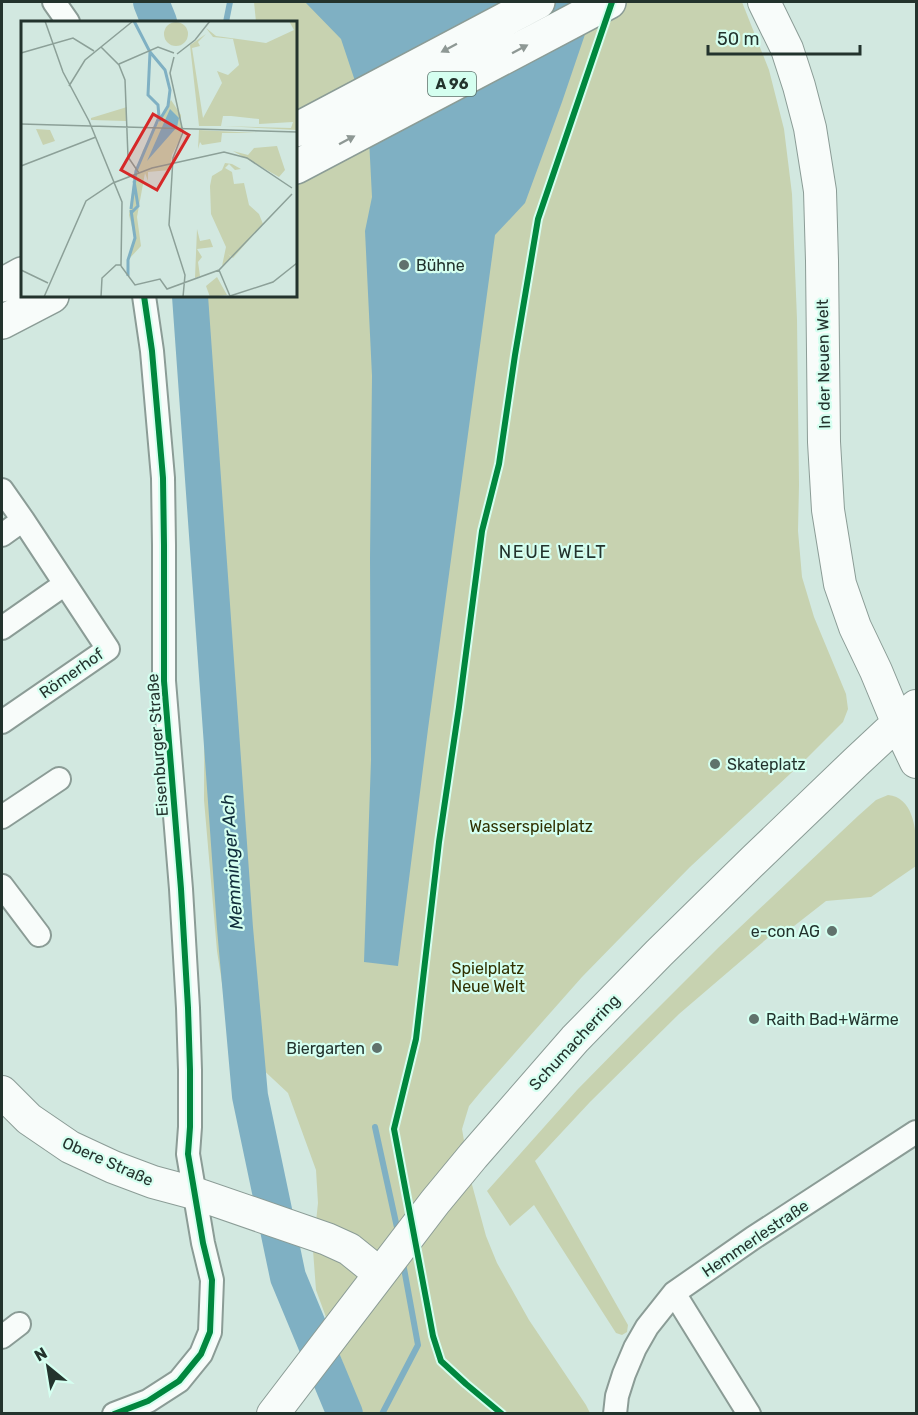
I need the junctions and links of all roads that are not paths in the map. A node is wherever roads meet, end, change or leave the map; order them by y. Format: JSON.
{"nodes":[{"id":1,"x":54,"y":2,"type":"edge"},
{"id":2,"x":538,"y":2,"type":"edge"},
{"id":3,"x":609,"y":2,"type":"edge"},
{"id":4,"x":764,"y":2,"type":"edge"},
{"id":5,"x":67,"y":21,"type":"edge"},
{"id":6,"x":297,"y":129,"type":"edge"},
{"id":7,"x":297,"y":166,"type":"edge"},
{"id":8,"x":21,"y":275,"type":"edge"},
{"id":9,"x":2,"y":285,"type":"edge"},
{"id":10,"x":50,"y":297,"type":"edge"},
{"id":11,"x":144,"y":297,"type":"edge"},
{"id":12,"x":2,"y":322,"type":"edge"},
{"id":13,"x":2,"y":490,"type":"edge"},
{"id":14,"x":23,"y":520,"type":"junction"},
{"id":15,"x":2,"y":535,"type":"edge"},
{"id":16,"x":65,"y":584,"type":"junction"},
{"id":17,"x":2,"y":628,"type":"edge"},
{"id":18,"x":907,"y":715,"type":"edge"},
{"id":19,"x":2,"y":722,"type":"edge"},
{"id":20,"x":916,"y":762,"type":"edge"},
{"id":21,"x":59,"y":779,"type":"dead end"},
{"id":22,"x":2,"y":817,"type":"edge"},
{"id":23,"x":2,"y":886,"type":"edge"},
{"id":24,"x":39,"y":935,"type":"dead end"},
{"id":25,"x":2,"y":1092,"type":"edge"},
{"id":26,"x":916,"y":1132,"type":"edge"},
{"id":27,"x":194,"y":1193,"type":"junction"},
{"id":28,"x":387,"y":1266,"type":"junction"},
{"id":29,"x":674,"y":1293,"type":"junction"},
{"id":30,"x":114,"y":1413,"type":"edge"},
{"id":31,"x":273,"y":1413,"type":"edge"},
{"id":32,"x":615,"y":1413,"type":"edge"},
{"id":33,"x":749,"y":1413,"type":"edge"}],
"edges":[{"from":1,"to":5,"type":"street"},
{"from":2,"to":6,"type":"highway","number":"A 96","one_way":true},
{"from":7,"to":3,"type":"highway","number":"A 96","one_way":true},
{"from":4,"to":18,"type":"street","name":"In der Neuen Welt"},
{"from":8,"to":9,"type":"highway"},
{"from":10,"to":12,"type":"highway"},
{"from":11,"to":27,"type":"street","name":"Eisenburger Straße"},
{"from":13,"to":14,"type":"street","name":"Römerhof"},
{"from":14,"to":15,"type":"street"},
{"from":14,"to":16,"type":"street","name":"Römerhof"},
{"from":16,"to":17,"type":"street"},
{"from":16,"to":19,"type":"street","name":"Römerhof"},
{"from":18,"to":20,"type":"street","name":"In der Neuen Welt"},
{"from":18,"to":28,"type":"street","name":"Schumacherring"},
{"from":21,"to":22,"type":"street"},
{"from":23,"to":24,"type":"street"},
{"from":25,"to":27,"type":"street","name":"Obere Straße"},
{"from":26,"to":29,"type":"street","name":"Hemmerlestraße"},
{"from":27,"to":28,"type":"street","name":"Obere Straße"},
{"from":27,"to":30,"type":"street"},
{"from":28,"to":31,"type":"street","name":"Schumacherring"},
{"from":29,"to":32,"type":"street","name":"Hemmerlestraße"},
{"from":29,"to":33,"type":"street"}]}
